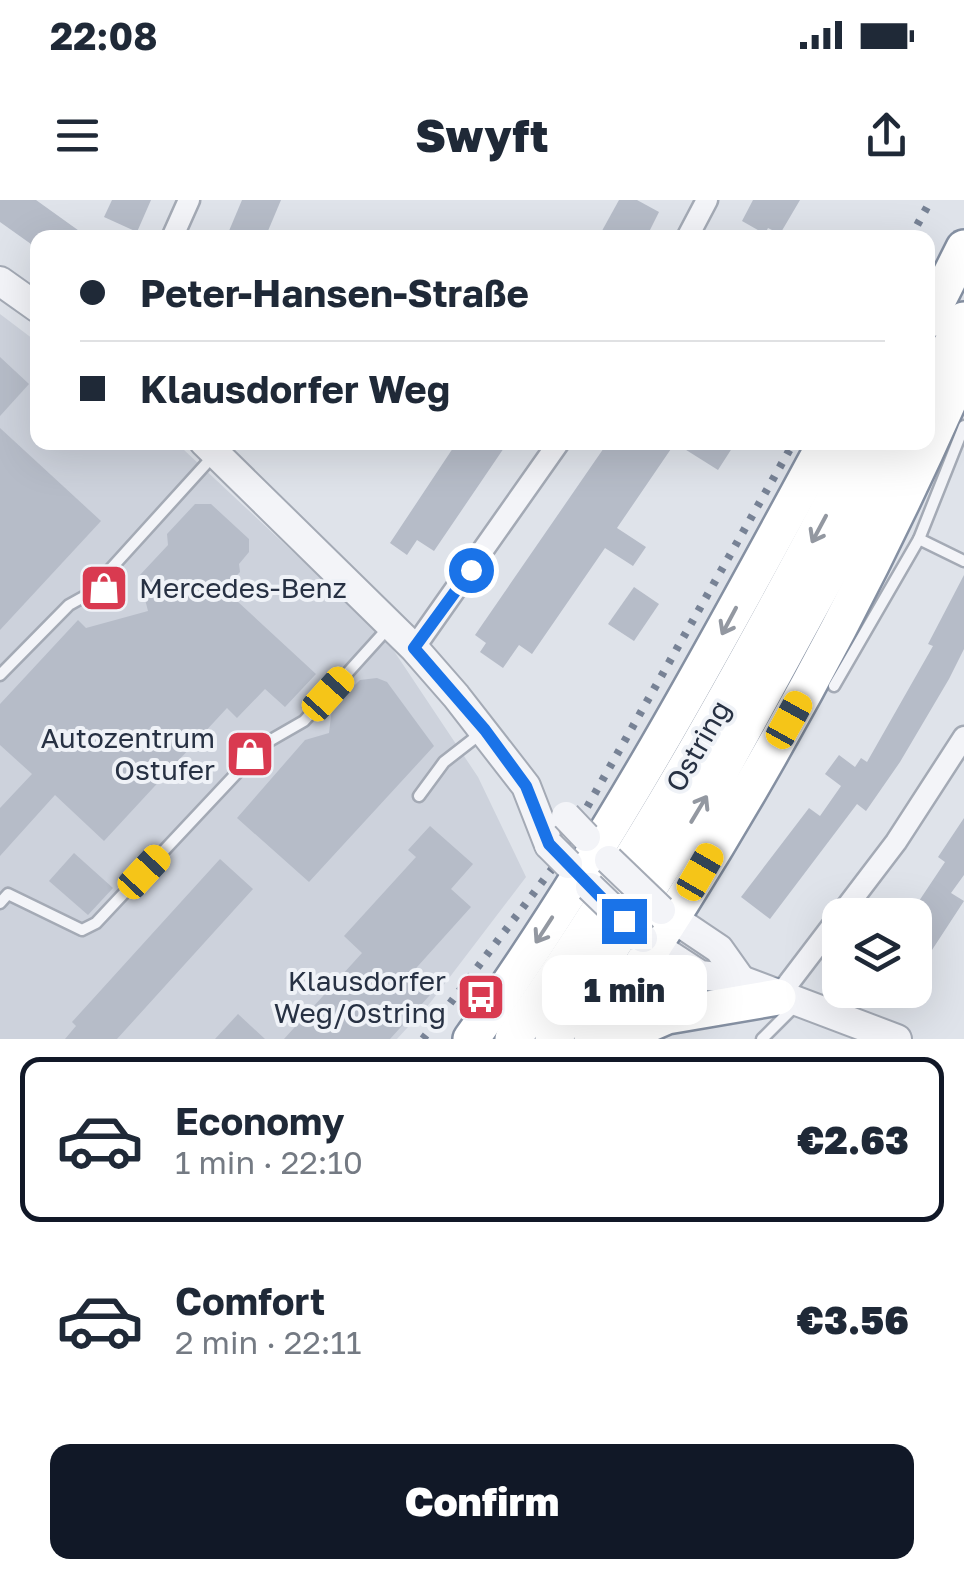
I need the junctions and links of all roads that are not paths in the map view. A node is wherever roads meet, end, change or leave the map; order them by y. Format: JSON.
{"nodes":[{"id":1,"x":189,"y":200,"type":"edge"},
{"id":2,"x":708,"y":200,"type":"edge"},
{"id":3,"x":176,"y":230,"type":"edge"},
{"id":4,"x":691,"y":230,"type":"edge"},
{"id":5,"x":961,"y":254,"type":"edge"},
{"id":6,"x":0,"y":280,"type":"edge"},
{"id":7,"x":935,"y":284,"type":"edge"},
{"id":8,"x":30,"y":302,"type":"edge"},
{"id":9,"x":935,"y":306,"type":"edge"},
{"id":10,"x":964,"y":320,"type":"edge"},
{"id":11,"x":964,"y":366,"type":"edge"},
{"id":12,"x":935,"y":376,"type":"edge"},
{"id":13,"x":964,"y":426,"type":"edge"},
{"id":14,"x":935,"y":432,"type":"edge"},
{"id":15,"x":208,"y":450,"type":"edge"},
{"id":16,"x":212,"y":450,"type":"edge"},
{"id":17,"x":554,"y":450,"type":"edge"},
{"id":18,"x":822,"y":450,"type":"edge"},
{"id":19,"x":860,"y":450,"type":"edge"},
{"id":20,"x":896,"y":450,"type":"edge"},
{"id":21,"x":927,"y":450,"type":"edge"},
{"id":22,"x":920,"y":539,"type":"junction"},
{"id":23,"x":964,"y":561,"type":"edge"},
{"id":24,"x":390,"y":625,"type":"junction"},
{"id":25,"x":414,"y":648,"type":"junction"},
{"id":26,"x":0,"y":674,"type":"edge"},
{"id":27,"x":834,"y":686,"type":"dead end"},
{"id":28,"x":485,"y":730,"type":"junction"},
{"id":29,"x":964,"y":737,"type":"edge"},
{"id":30,"x":526,"y":786,"type":"junction"},
{"id":31,"x":419,"y":796,"type":"dead end"},
{"id":32,"x":582,"y":859,"type":"junction"},
{"id":33,"x":0,"y":904,"type":"edge"},
{"id":34,"x":658,"y":928,"type":"junction"},
{"id":35,"x":787,"y":1001,"type":"junction"},
{"id":36,"x":471,"y":1039,"type":"edge"},
{"id":37,"x":513,"y":1039,"type":"edge"},
{"id":38,"x":553,"y":1039,"type":"edge"},
{"id":39,"x":592,"y":1039,"type":"edge"},
{"id":40,"x":614,"y":1039,"type":"edge"},
{"id":41,"x":762,"y":1039,"type":"edge"},
{"id":42,"x":897,"y":1039,"type":"edge"}],
"edges":[{"from":1,"to":3,"type":"street"},
{"from":2,"to":4,"type":"street"},
{"from":5,"to":7,"type":"highway"},
{"from":5,"to":9,"type":"highway"},
{"from":6,"to":8,"type":"street"},
{"from":10,"to":12,"type":"highway"},
{"from":11,"to":14,"type":"highway"},
{"from":13,"to":22,"type":"lane"},
{"from":15,"to":26,"type":"lane"},
{"from":16,"to":24,"type":"street"},
{"from":17,"to":25,"type":"street"},
{"from":18,"to":32,"type":"highway","one_way":true},
{"from":19,"to":37,"type":"highway","name":"Ostring","one_way":true},
{"from":38,"to":20,"type":"highway","name":"Ostring","one_way":true},
{"from":21,"to":34,"type":"highway"},
{"from":22,"to":23,"type":"lane"},
{"from":22,"to":27,"type":"lane"},
{"from":24,"to":25,"type":"street"},
{"from":24,"to":33,"type":"lane"},
{"from":25,"to":28,"type":"street"},
{"from":28,"to":30,"type":"street"},
{"from":28,"to":31,"type":"lane"},
{"from":29,"to":35,"type":"street"},
{"from":30,"to":32,"type":"street"},
{"from":30,"to":32,"type":"street","bridge":true},
{"from":32,"to":34,"type":"street","bridge":true},
{"from":32,"to":36,"type":"highway","one_way":true},
{"from":34,"to":35,"type":"street"},
{"from":34,"to":39,"type":"highway"},
{"from":35,"to":40,"type":"highway"},
{"from":35,"to":41,"type":"lane"},
{"from":35,"to":42,"type":"street"}]}
